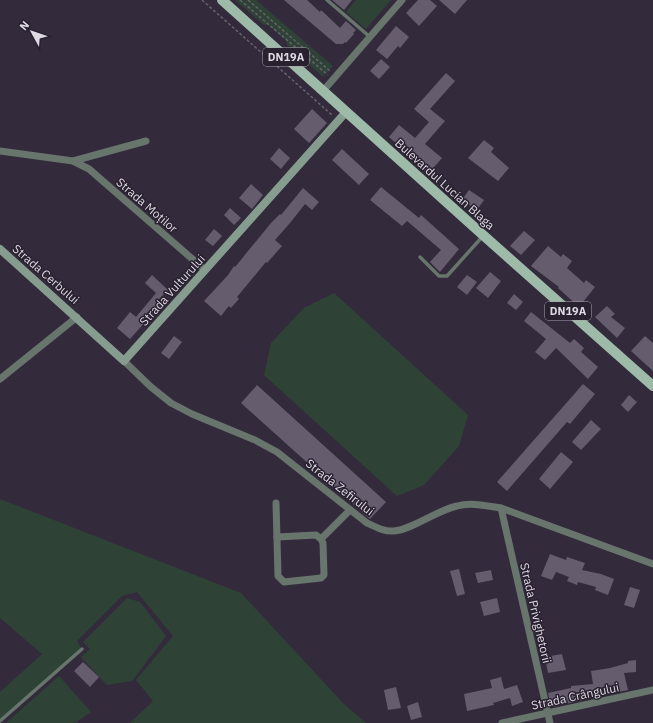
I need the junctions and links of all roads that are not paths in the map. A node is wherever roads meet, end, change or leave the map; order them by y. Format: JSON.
{"nodes":[{"id":1,"x":326,"y":0,"type":"edge"},
{"id":2,"x":402,"y":0,"type":"edge"},
{"id":3,"x":225,"y":1,"type":"edge"},
{"id":4,"x":370,"y":37,"type":"junction"},
{"id":5,"x":323,"y":91,"type":"junction"},
{"id":6,"x":346,"y":112,"type":"junction"},
{"id":7,"x":146,"y":141,"type":"dead end"},
{"id":8,"x":0,"y":151,"type":"edge"},
{"id":9,"x":73,"y":160,"type":"junction"},
{"id":10,"x":483,"y":235,"type":"junction"},
{"id":11,"x":0,"y":249,"type":"edge"},
{"id":12,"x":420,"y":257,"type":"dead end"},
{"id":13,"x":205,"y":270,"type":"junction"},
{"id":14,"x":77,"y":317,"type":"junction"},
{"id":15,"x":124,"y":361,"type":"junction"},
{"id":16,"x":0,"y":380,"type":"edge"},
{"id":17,"x":653,"y":386,"type":"edge"},
{"id":18,"x":276,"y":503,"type":"dead end"},
{"id":19,"x":500,"y":508,"type":"junction"},
{"id":20,"x":350,"y":510,"type":"junction"},
{"id":21,"x":277,"y":537,"type":"junction"},
{"id":22,"x":321,"y":538,"type":"junction"},
{"id":23,"x":653,"y":564,"type":"edge"},
{"id":24,"x":82,"y":649,"type":"dead end"},
{"id":25,"x":653,"y":690,"type":"edge"},
{"id":26,"x":548,"y":713,"type":"junction"},
{"id":27,"x":0,"y":721,"type":"edge"},
{"id":28,"x":502,"y":723,"type":"edge"},
{"id":29,"x":550,"y":723,"type":"edge"}],
"edges":[{"from":1,"to":4,"type":"lane"},
{"from":2,"to":4,"type":"street"},
{"from":3,"to":5,"type":"main road","name":"Bulevardul Lucian Blaga","number":"DN19A"},
{"from":4,"to":5,"type":"street"},
{"from":5,"to":6,"type":"main road","name":"Bulevardul Lucian Blaga","number":"DN19A"},
{"from":6,"to":10,"type":"main road","name":"Bulevardul Lucian Blaga","number":"DN19A"},
{"from":6,"to":13,"type":"street","name":"Strada Vulturului"},
{"from":7,"to":9,"type":"street","name":"Strada Moților"},
{"from":8,"to":9,"type":"street","name":"Strada Moților"},
{"from":9,"to":13,"type":"street","name":"Strada Moților"},
{"from":10,"to":12,"type":"lane"},
{"from":10,"to":17,"type":"main road","name":"Bulevardul Lucian Blaga","number":"DN19A"},
{"from":11,"to":14,"type":"street","name":"Strada Cerbului"},
{"from":13,"to":15,"type":"street","name":"Strada Vulturului"},
{"from":14,"to":15,"type":"street"},
{"from":14,"to":16,"type":"street"},
{"from":15,"to":20,"type":"street","name":"Strada Zefirului"},
{"from":18,"to":21,"type":"street"},
{"from":19,"to":20,"type":"street","name":"Strada Zefirului"},
{"from":19,"to":23,"type":"street","name":"Strada Zefirului"},
{"from":19,"to":26,"type":"street","name":"Strada Privighetorii"},
{"from":20,"to":22,"type":"street"},
{"from":21,"to":22,"type":"street"},
{"from":21,"to":22,"type":"street"},
{"from":24,"to":27,"type":"lane"},
{"from":25,"to":26,"type":"street","name":"Strada Crângului"},
{"from":26,"to":28,"type":"street","name":"Strada Crângului"},
{"from":26,"to":29,"type":"street","name":"Strada Privighetorii"}]}
